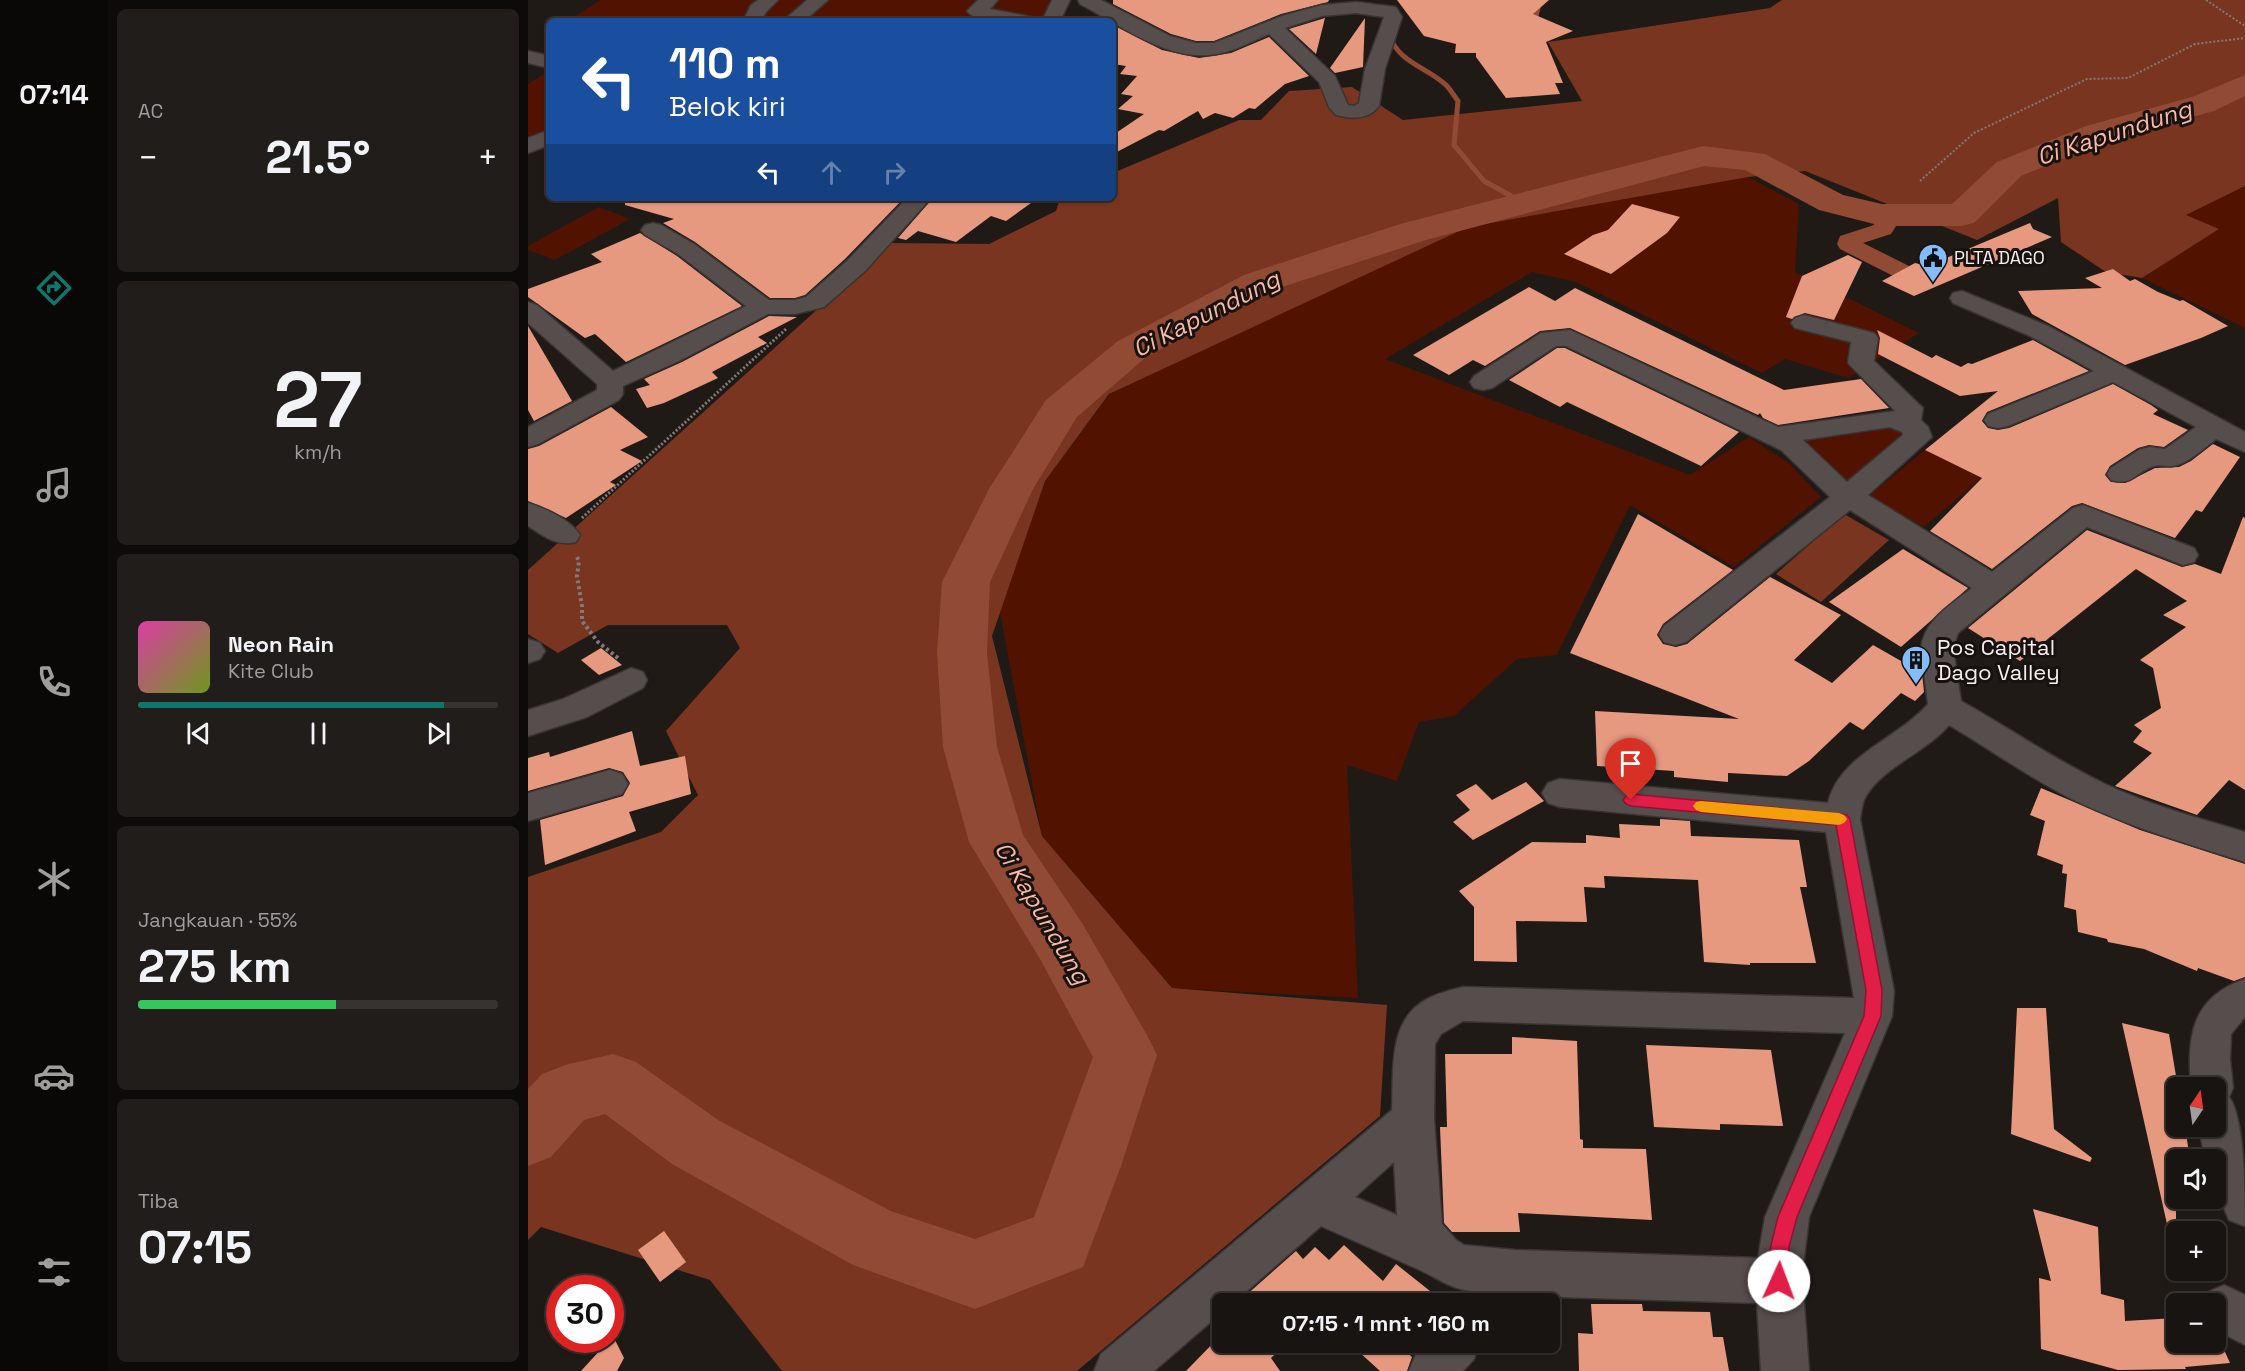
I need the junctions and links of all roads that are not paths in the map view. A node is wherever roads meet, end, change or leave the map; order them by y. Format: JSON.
{"nodes":[{"id":1,"x":769,"y":0,"type":"edge"},
{"id":2,"x":819,"y":0,"type":"edge"},
{"id":3,"x":989,"y":0,"type":"edge"},
{"id":4,"x":1061,"y":0,"type":"edge"},
{"id":5,"x":1087,"y":0,"type":"edge"},
{"id":6,"x":1310,"y":5,"type":"edge"},
{"id":7,"x":754,"y":18,"type":"edge"},
{"id":8,"x":796,"y":18,"type":"edge"},
{"id":9,"x":1006,"y":18,"type":"edge"},
{"id":10,"x":1052,"y":18,"type":"edge"},
{"id":11,"x":1272,"y":26,"type":"junction"},
{"id":12,"x":528,"y":57,"type":"edge"},
{"id":13,"x":546,"y":61,"type":"edge"},
{"id":14,"x":546,"y":138,"type":"edge"},
{"id":15,"x":528,"y":147,"type":"edge"},
{"id":16,"x":917,"y":201,"type":"edge"},
{"id":17,"x":653,"y":230,"type":"dead end"},
{"id":18,"x":1962,"y":298,"type":"dead end"},
{"id":19,"x":775,"y":307,"type":"junction"},
{"id":20,"x":528,"y":310,"type":"edge"},
{"id":21,"x":1804,"y":323,"type":"dead end"},
{"id":22,"x":2115,"y":372,"type":"junction"},
{"id":23,"x":610,"y":382,"type":"junction"},
{"id":24,"x":1483,"y":382,"type":"dead end"},
{"id":25,"x":1998,"y":420,"type":"dead end"},
{"id":26,"x":1908,"y":423,"type":"junction"},
{"id":27,"x":2215,"y":427,"type":"junction"},
{"id":28,"x":1774,"y":436,"type":"junction"},
{"id":29,"x":528,"y":438,"type":"edge"},
{"id":30,"x":2245,"y":443,"type":"edge"},
{"id":31,"x":2121,"y":474,"type":"dead end"},
{"id":32,"x":1848,"y":497,"type":"junction"},
{"id":33,"x":528,"y":513,"type":"edge"},
{"id":34,"x":564,"y":535,"type":"road end"},
{"id":35,"x":2182,"y":555,"type":"dead end"},
{"id":36,"x":1993,"y":587,"type":"junction"},
{"id":37,"x":1675,"y":634,"type":"dead end"},
{"id":38,"x":621,"y":686,"type":"road end"},
{"id":39,"x":1945,"y":707,"type":"junction"},
{"id":40,"x":528,"y":723,"type":"edge"},
{"id":41,"x":610,"y":784,"type":"dead end"},
{"id":42,"x":1560,"y":793,"type":"dead end"},
{"id":43,"x":528,"y":807,"type":"edge"},
{"id":44,"x":1842,"y":819,"type":"junction"},
{"id":45,"x":2245,"y":847,"type":"edge"},
{"id":46,"x":2245,"y":996,"type":"edge"},
{"id":47,"x":1872,"y":1016,"type":"junction"},
{"id":48,"x":2211,"y":1077,"type":"edge"},
{"id":49,"x":1413,"y":1119,"type":"junction"},
{"id":50,"x":2222,"y":1137,"type":"edge"},
{"id":51,"x":1316,"y":1202,"type":"junction"},
{"id":52,"x":2245,"y":1205,"type":"edge"},
{"id":53,"x":1440,"y":1256,"type":"junction"},
{"id":54,"x":1779,"y":1281,"type":"junction"},
{"id":55,"x":1503,"y":1288,"type":"edge"},
{"id":56,"x":1448,"y":1353,"type":"edge"},
{"id":57,"x":1118,"y":1371,"type":"edge"},
{"id":58,"x":1433,"y":1371,"type":"edge"},
{"id":59,"x":1785,"y":1371,"type":"edge"}],
"edges":[{"from":1,"to":7,"type":"street"},
{"from":2,"to":8,"type":"street"},
{"from":3,"to":9,"type":"street"},
{"from":4,"to":10,"type":"street"},
{"from":5,"to":11,"type":"street"},
{"from":6,"to":11,"type":"street"},
{"from":6,"to":11,"type":"street"},
{"from":12,"to":13,"type":"street"},
{"from":14,"to":15,"type":"street"},
{"from":16,"to":19,"type":"street"},
{"from":17,"to":19,"type":"street"},
{"from":18,"to":22,"type":"street"},
{"from":19,"to":23,"type":"street"},
{"from":20,"to":23,"type":"street"},
{"from":21,"to":26,"type":"street"},
{"from":22,"to":25,"type":"street"},
{"from":22,"to":27,"type":"street"},
{"from":23,"to":29,"type":"street"},
{"from":24,"to":28,"type":"street"},
{"from":26,"to":28,"type":"street"},
{"from":26,"to":32,"type":"street"},
{"from":27,"to":30,"type":"street"},
{"from":27,"to":31,"type":"street"},
{"from":28,"to":32,"type":"street"},
{"from":32,"to":36,"type":"street"},
{"from":32,"to":37,"type":"street"},
{"from":33,"to":34,"type":"street"},
{"from":35,"to":36,"type":"street"},
{"from":36,"to":39,"type":"street"},
{"from":38,"to":40,"type":"street"},
{"from":39,"to":44,"type":"street"},
{"from":39,"to":45,"type":"street"},
{"from":41,"to":43,"type":"street"},
{"from":42,"to":44,"type":"street"},
{"from":44,"to":47,"type":"street"},
{"from":46,"to":48,"type":"street"},
{"from":47,"to":49,"type":"street"},
{"from":47,"to":54,"type":"street"},
{"from":49,"to":51,"type":"street"},
{"from":49,"to":53,"type":"street"},
{"from":50,"to":52,"type":"street"},
{"from":51,"to":53,"type":"street"},
{"from":51,"to":57,"type":"street"},
{"from":53,"to":55,"type":"street"},
{"from":54,"to":55,"type":"street"},
{"from":54,"to":59,"type":"street"},
{"from":56,"to":58,"type":"street"}]}
